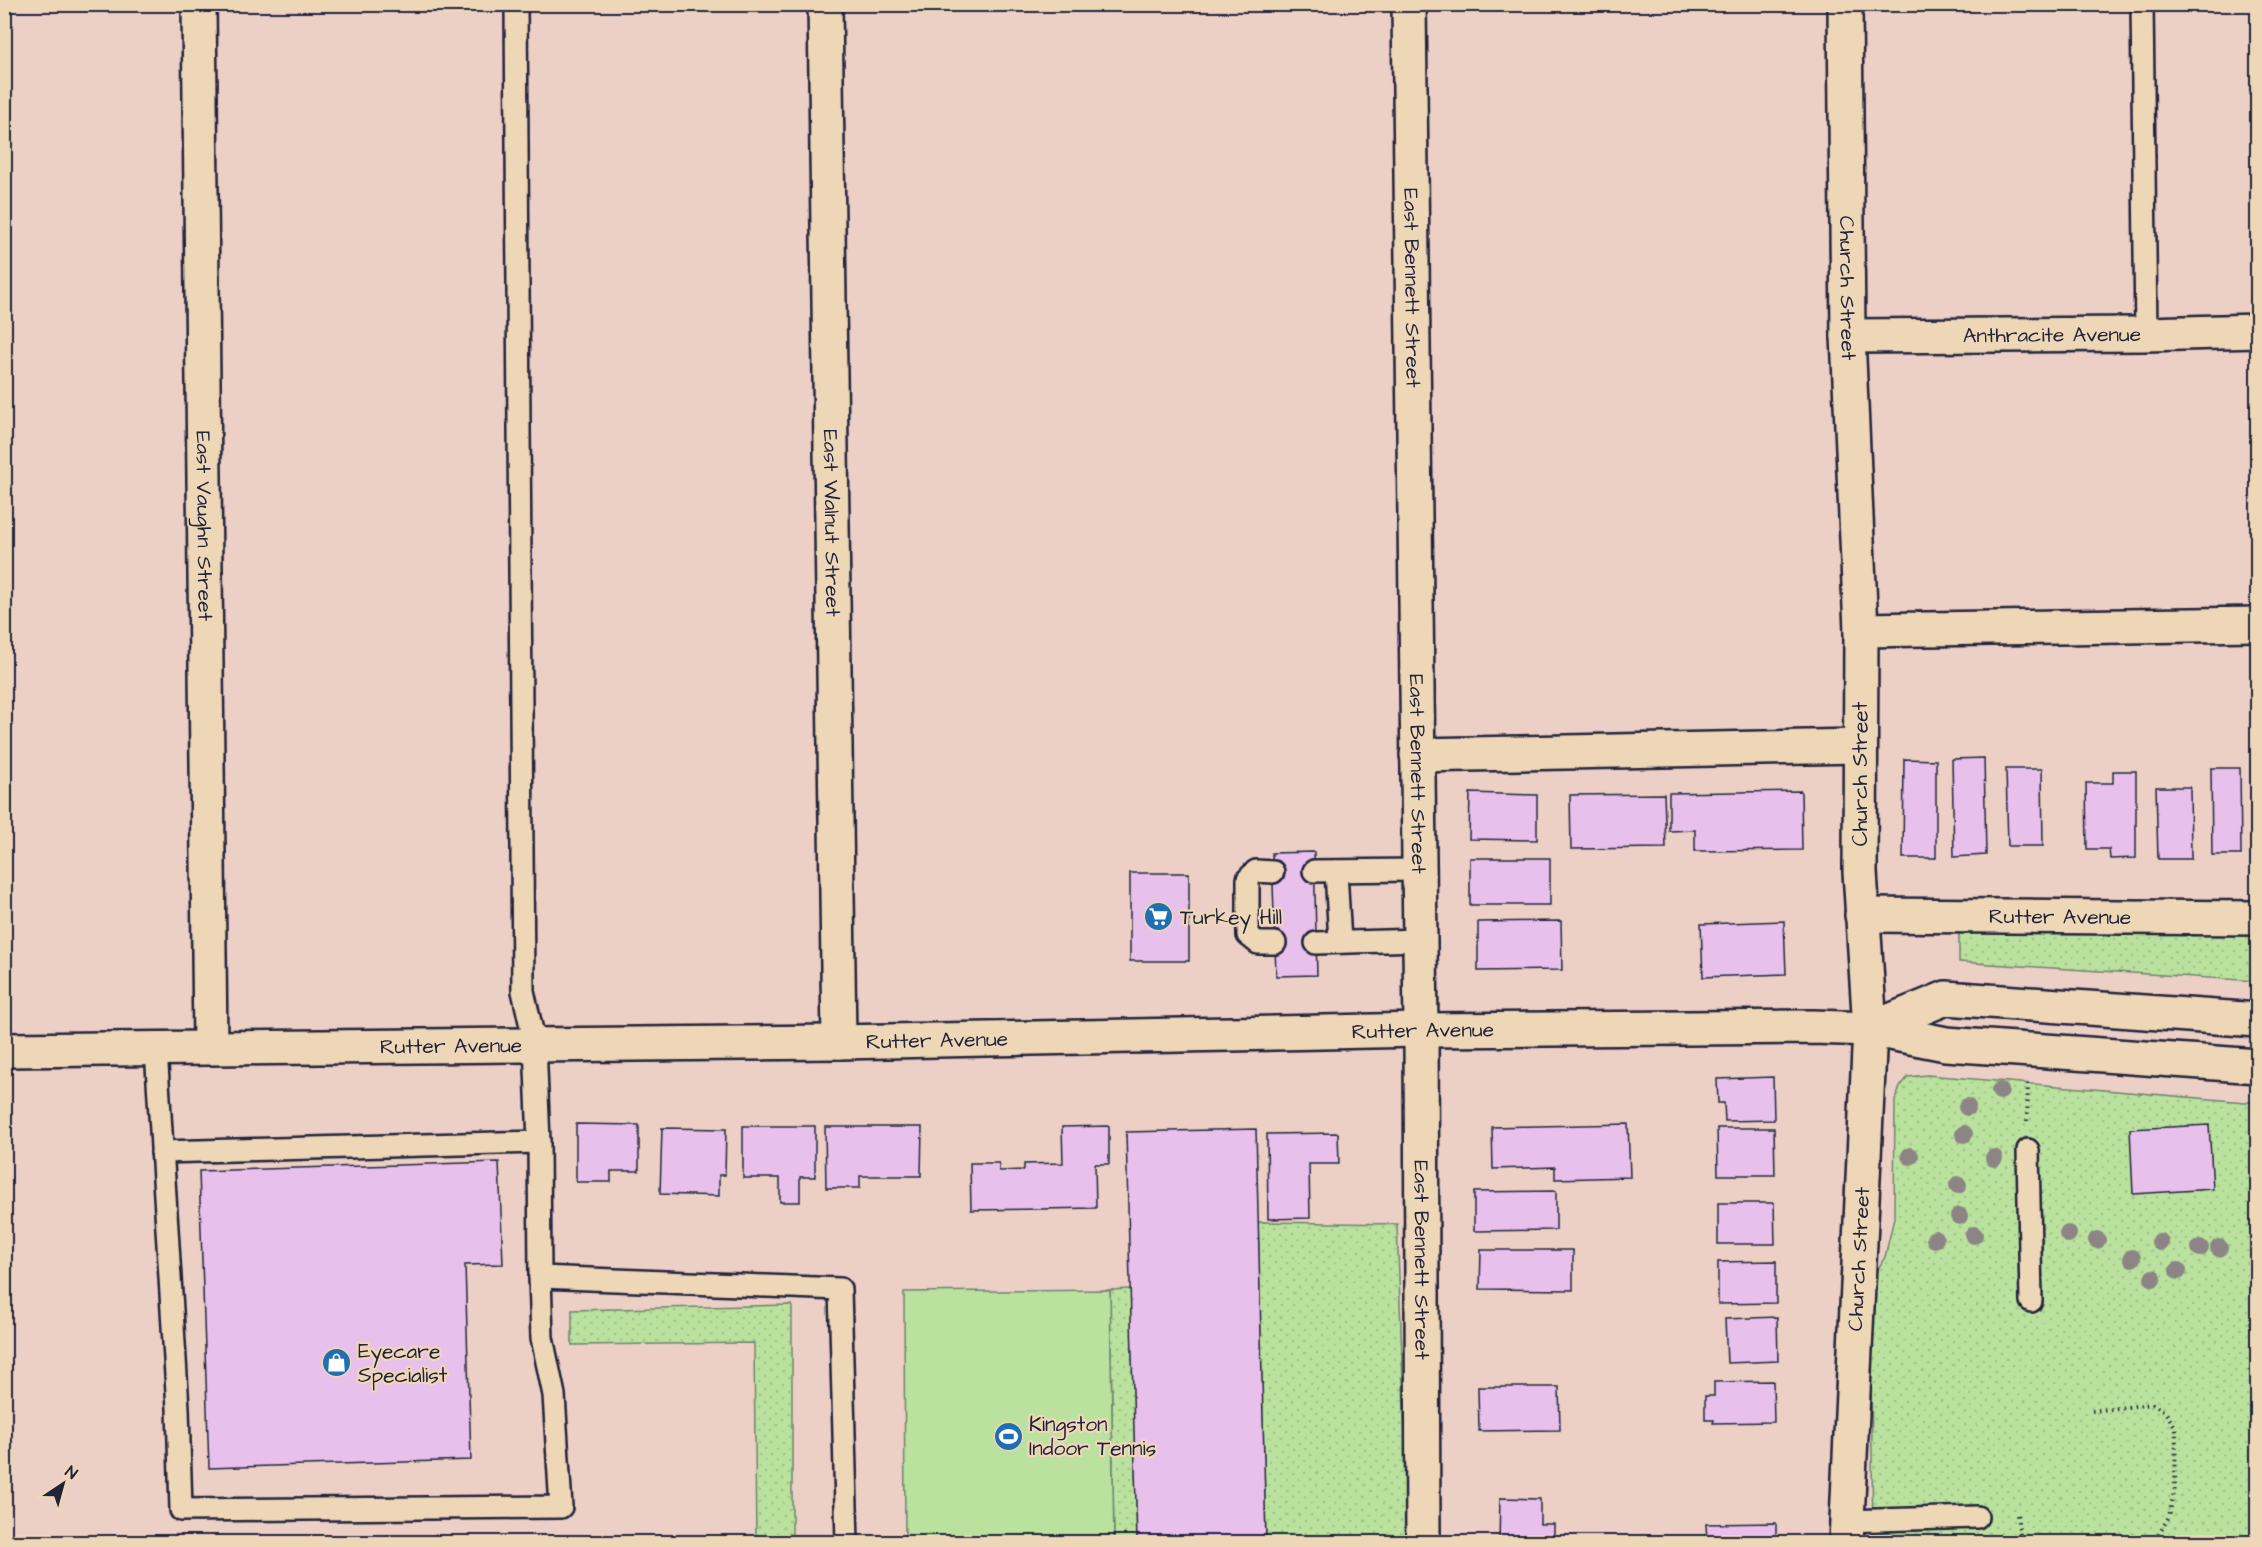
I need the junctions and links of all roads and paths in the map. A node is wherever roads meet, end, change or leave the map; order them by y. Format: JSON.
{"nodes":[{"id":1,"x":199,"y":4,"type":"edge"},
{"id":2,"x":516,"y":4,"type":"edge"},
{"id":3,"x":825,"y":4,"type":"edge"},
{"id":4,"x":1409,"y":4,"type":"edge"},
{"id":5,"x":1845,"y":4,"type":"edge"},
{"id":6,"x":2142,"y":4,"type":"edge"},
{"id":7,"x":2258,"y":331,"type":"edge"},
{"id":8,"x":2146,"y":334,"type":"junction"},
{"id":9,"x":1848,"y":336,"type":"junction"},
{"id":10,"x":2258,"y":624,"type":"edge"},
{"id":11,"x":1861,"y":630,"type":"junction"},
{"id":12,"x":1859,"y":746,"type":"junction"},
{"id":13,"x":1417,"y":755,"type":"junction"},
{"id":14,"x":1419,"y":870,"type":"junction"},
{"id":15,"x":1314,"y":871,"type":"dead end"},
{"id":16,"x":1336,"y":871,"type":"junction"},
{"id":17,"x":1273,"y":872,"type":"dead end"},
{"id":18,"x":1862,"y":915,"type":"junction"},
{"id":19,"x":2258,"y":918,"type":"edge"},
{"id":20,"x":1420,"y":940,"type":"junction"},
{"id":21,"x":1340,"y":942,"type":"junction"},
{"id":22,"x":1275,"y":943,"type":"dead end"},
{"id":23,"x":1316,"y":943,"type":"dead end"},
{"id":24,"x":2258,"y":1020,"type":"edge"},
{"id":25,"x":1870,"y":1029,"type":"junction"},
{"id":26,"x":1421,"y":1030,"type":"junction"},
{"id":27,"x":839,"y":1042,"type":"junction"},
{"id":28,"x":535,"y":1044,"type":"junction"},
{"id":29,"x":210,"y":1047,"type":"junction"},
{"id":30,"x":156,"y":1048,"type":"junction"},
{"id":31,"x":4,"y":1050,"type":"edge"},
{"id":32,"x":2258,"y":1066,"type":"edge"},
{"id":33,"x":2028,"y":1081,"type":"dead end"},
{"id":34,"x":2027,"y":1112,"type":"dead end"},
{"id":35,"x":539,"y":1142,"type":"junction"},
{"id":36,"x":2028,"y":1150,"type":"dead end"},
{"id":37,"x":162,"y":1152,"type":"junction"},
{"id":38,"x":540,"y":1277,"type":"junction"},
{"id":39,"x":2031,"y":1301,"type":"dead end"},
{"id":40,"x":2092,"y":1410,"type":"dead end"},
{"id":41,"x":2017,"y":1515,"type":"dead end"},
{"id":42,"x":1977,"y":1517,"type":"dead end"},
{"id":43,"x":1845,"y":1532,"type":"edge"},
{"id":44,"x":847,"y":1542,"type":"edge"},
{"id":45,"x":1423,"y":1542,"type":"edge"},
{"id":46,"x":2021,"y":1542,"type":"edge"},
{"id":47,"x":2155,"y":1542,"type":"edge"}],
"edges":[{"from":1,"to":29,"type":"street","name":"East Vaughn Street"},
{"from":2,"to":28,"type":"lane"},
{"from":3,"to":27,"type":"street","name":"East Walnut Street"},
{"from":4,"to":13,"type":"street","name":"East Bennett Street"},
{"from":5,"to":9,"type":"street","name":"Church Street"},
{"from":6,"to":8,"type":"lane"},
{"from":7,"to":8,"type":"street","name":"Anthracite Avenue"},
{"from":8,"to":9,"type":"street","name":"Anthracite Avenue"},
{"from":9,"to":11,"type":"street","name":"Church Street"},
{"from":10,"to":11,"type":"street"},
{"from":11,"to":12,"type":"street","name":"Church Street"},
{"from":12,"to":13,"type":"street"},
{"from":12,"to":18,"type":"street","name":"Church Street"},
{"from":13,"to":14,"type":"street","name":"East Bennett Street"},
{"from":14,"to":16,"type":"lane"},
{"from":14,"to":20,"type":"street","name":"East Bennett Street"},
{"from":15,"to":16,"type":"lane"},
{"from":16,"to":21,"type":"lane"},
{"from":17,"to":22,"type":"lane"},
{"from":18,"to":19,"type":"street","name":"Rutter Avenue"},
{"from":18,"to":25,"type":"street","name":"Church Street"},
{"from":20,"to":21,"type":"lane"},
{"from":20,"to":26,"type":"street","name":"East Bennett Street"},
{"from":21,"to":23,"type":"lane"},
{"from":24,"to":25,"type":"street","name":"Rutter Avenue"},
{"from":25,"to":26,"type":"street","name":"Rutter Avenue"},
{"from":25,"to":32,"type":"street","name":"Rutter Avenue"},
{"from":25,"to":43,"type":"street","name":"Church Street"},
{"from":26,"to":27,"type":"street","name":"Rutter Avenue"},
{"from":26,"to":45,"type":"street","name":"East Bennett Street"},
{"from":27,"to":28,"type":"street","name":"Rutter Avenue"},
{"from":28,"to":29,"type":"street","name":"Rutter Avenue"},
{"from":28,"to":35,"type":"lane"},
{"from":29,"to":30,"type":"street","name":"Rutter Avenue"},
{"from":30,"to":31,"type":"street","name":"Rutter Avenue"},
{"from":30,"to":37,"type":"lane"},
{"from":33,"to":34,"type":"path"},
{"from":35,"to":37,"type":"lane"},
{"from":35,"to":38,"type":"lane"},
{"from":36,"to":39,"type":"lane"},
{"from":37,"to":38,"type":"lane"},
{"from":38,"to":44,"type":"lane"},
{"from":40,"to":47,"type":"path"},
{"from":41,"to":46,"type":"path"},
{"from":42,"to":43,"type":"lane"}]}
